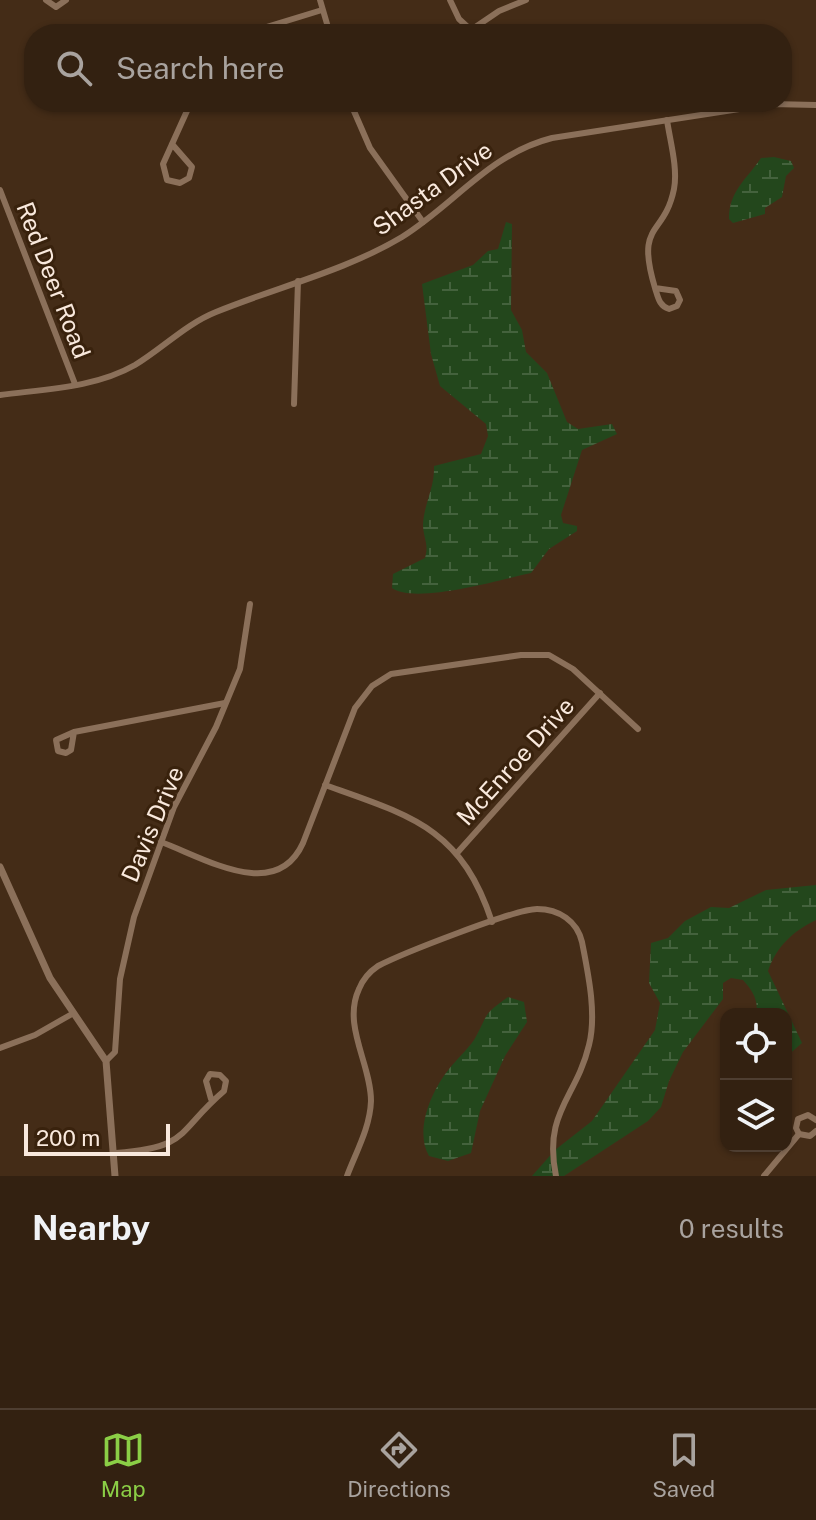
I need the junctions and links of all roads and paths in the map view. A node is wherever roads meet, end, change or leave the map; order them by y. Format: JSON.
{"nodes":[{"id":1,"x":46,"y":0,"type":"edge"},
{"id":2,"x":66,"y":0,"type":"edge"},
{"id":3,"x":320,"y":0,"type":"edge"},
{"id":4,"x":450,"y":0,"type":"edge"},
{"id":5,"x":526,"y":0,"type":"edge"},
{"id":6,"x":322,"y":10,"type":"junction"},
{"id":7,"x":276,"y":24,"type":"edge"},
{"id":8,"x":327,"y":24,"type":"edge"},
{"id":9,"x":464,"y":24,"type":"edge"},
{"id":10,"x":480,"y":24,"type":"edge"},
{"id":11,"x":792,"y":104,"type":"edge"},
{"id":12,"x":816,"y":105,"type":"edge"},
{"id":13,"x":186,"y":112,"type":"edge"},
{"id":14,"x":354,"y":112,"type":"edge"},
{"id":15,"x":720,"y":112,"type":"edge"},
{"id":16,"x":667,"y":120,"type":"junction"},
{"id":17,"x":172,"y":144,"type":"junction"},
{"id":18,"x":0,"y":190,"type":"edge"},
{"id":19,"x":423,"y":222,"type":"junction"},
{"id":20,"x":298,"y":281,"type":"junction"},
{"id":21,"x":655,"y":288,"type":"dead end"},
{"id":22,"x":75,"y":384,"type":"junction"},
{"id":23,"x":0,"y":395,"type":"edge"},
{"id":24,"x":294,"y":404,"type":"dead end"},
{"id":25,"x":250,"y":604,"type":"dead end"},
{"id":26,"x":600,"y":693,"type":"junction"},
{"id":27,"x":225,"y":703,"type":"junction"},
{"id":28,"x":638,"y":729,"type":"dead end"},
{"id":29,"x":74,"y":732,"type":"dead end"},
{"id":30,"x":325,"y":785,"type":"junction"},
{"id":31,"x":161,"y":842,"type":"junction"},
{"id":32,"x":457,"y":853,"type":"junction"},
{"id":33,"x":0,"y":867,"type":"edge"},
{"id":34,"x":492,"y":922,"type":"junction"},
{"id":35,"x":72,"y":1014,"type":"junction"},
{"id":36,"x":0,"y":1048,"type":"edge"},
{"id":37,"x":106,"y":1061,"type":"junction"},
{"id":38,"x":211,"y":1099,"type":"dead end"},
{"id":39,"x":816,"y":1120,"type":"edge"},
{"id":40,"x":816,"y":1131,"type":"edge"},
{"id":41,"x":799,"y":1134,"type":"junction"},
{"id":42,"x":116,"y":1153,"type":"junction"},
{"id":43,"x":115,"y":1176,"type":"edge"},
{"id":44,"x":347,"y":1176,"type":"edge"},
{"id":45,"x":556,"y":1176,"type":"edge"},
{"id":46,"x":764,"y":1176,"type":"edge"}],
"edges":[{"from":1,"to":2,"type":"street"},
{"from":3,"to":6,"type":"street"},
{"from":4,"to":9,"type":"street"},
{"from":5,"to":10,"type":"street"},
{"from":6,"to":7,"type":"street"},
{"from":6,"to":8,"type":"street"},
{"from":11,"to":12,"type":"street","name":"Shasta Drive"},
{"from":13,"to":17,"type":"street"},
{"from":14,"to":19,"type":"street"},
{"from":15,"to":16,"type":"street","name":"Shasta Drive"},
{"from":16,"to":19,"type":"street","name":"Shasta Drive"},
{"from":16,"to":21,"type":"street"},
{"from":17,"to":17,"type":"street"},
{"from":18,"to":22,"type":"street","name":"Red Deer Road"},
{"from":19,"to":20,"type":"street","name":"Shasta Drive"},
{"from":20,"to":22,"type":"street","name":"Shasta Drive"},
{"from":20,"to":24,"type":"street"},
{"from":22,"to":23,"type":"street","name":"Shasta Drive"},
{"from":25,"to":27,"type":"street","name":"Davis Drive"},
{"from":26,"to":28,"type":"street"},
{"from":26,"to":30,"type":"street"},
{"from":26,"to":32,"type":"street","name":"McEnroe Drive"},
{"from":27,"to":29,"type":"street"},
{"from":27,"to":31,"type":"street","name":"Davis Drive"},
{"from":30,"to":31,"type":"street"},
{"from":30,"to":32,"type":"street"},
{"from":31,"to":37,"type":"street","name":"Davis Drive"},
{"from":32,"to":34,"type":"street"},
{"from":33,"to":35,"type":"street"},
{"from":34,"to":44,"type":"street"},
{"from":34,"to":45,"type":"street"},
{"from":35,"to":36,"type":"street"},
{"from":35,"to":37,"type":"street"},
{"from":37,"to":42,"type":"street"},
{"from":38,"to":42,"type":"street"},
{"from":39,"to":41,"type":"street"},
{"from":40,"to":41,"type":"street"},
{"from":41,"to":46,"type":"street"},
{"from":42,"to":43,"type":"street"}]}
